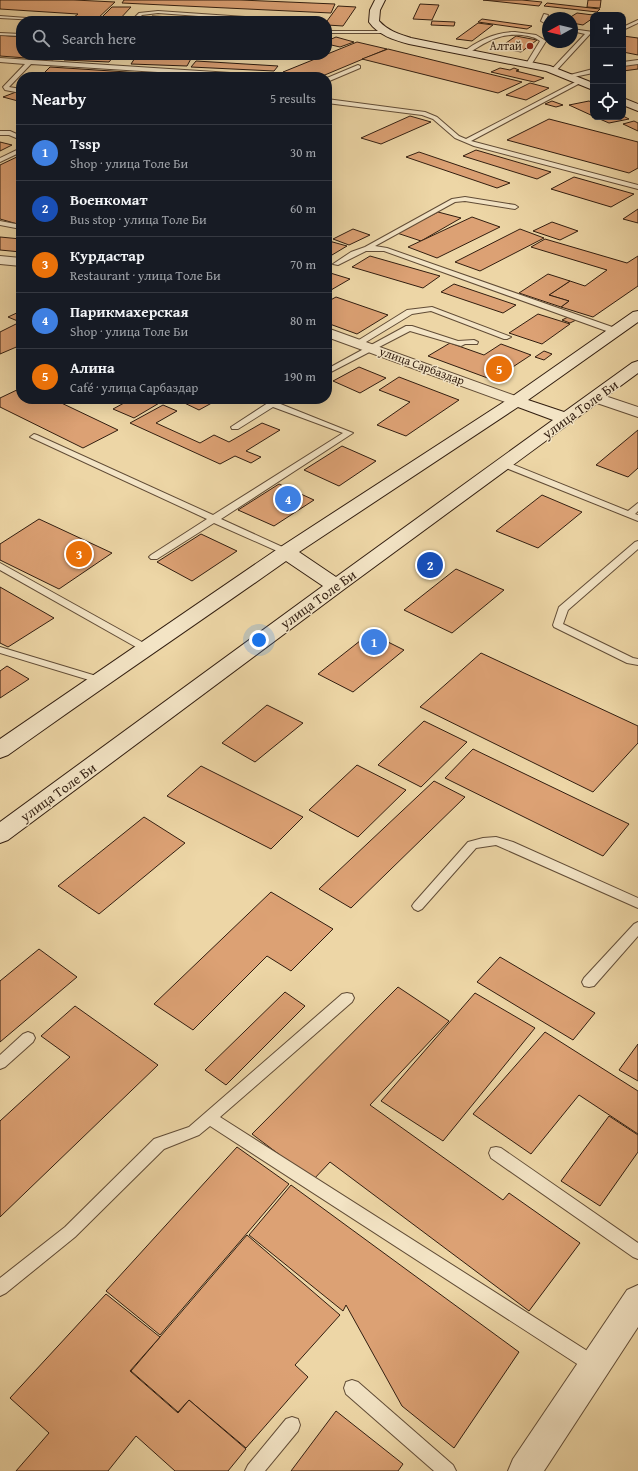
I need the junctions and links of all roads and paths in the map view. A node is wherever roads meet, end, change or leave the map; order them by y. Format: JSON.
{"nodes":[{"id":1,"x":380,"y":0,"type":"edge"},
{"id":2,"x":139,"y":16,"type":"edge"},
{"id":3,"x":215,"y":16,"type":"edge"},
{"id":4,"x":0,"y":17,"type":"edge"},
{"id":5,"x":16,"y":18,"type":"edge"},
{"id":6,"x":638,"y":21,"type":"edge"},
{"id":7,"x":626,"y":27,"type":"edge"},
{"id":8,"x":626,"y":29,"type":"edge"},
{"id":9,"x":638,"y":29,"type":"edge"},
{"id":10,"x":578,"y":31,"type":"edge"},
{"id":11,"x":332,"y":32,"type":"edge"},
{"id":12,"x":385,"y":32,"type":"junction"},
{"id":13,"x":590,"y":33,"type":"edge"},
{"id":14,"x":0,"y":34,"type":"edge"},
{"id":15,"x":590,"y":34,"type":"edge"},
{"id":16,"x":16,"y":35,"type":"edge"},
{"id":17,"x":465,"y":53,"type":"junction"},
{"id":18,"x":0,"y":60,"type":"edge"},
{"id":19,"x":24,"y":62,"type":"junction"},
{"id":20,"x":638,"y":62,"type":"edge"},
{"id":21,"x":529,"y":64,"type":"junction"},
{"id":22,"x":626,"y":64,"type":"edge"},
{"id":23,"x":358,"y":67,"type":"dead end"},
{"id":24,"x":553,"y":71,"type":"junction"},
{"id":25,"x":20,"y":72,"type":"edge"},
{"id":26,"x":183,"y":72,"type":"edge"},
{"id":27,"x":590,"y":72,"type":"edge"},
{"id":28,"x":568,"y":76,"type":"junction"},
{"id":29,"x":16,"y":77,"type":"edge"},
{"id":30,"x":332,"y":78,"type":"edge"},
{"id":31,"x":580,"y":81,"type":"junction"},
{"id":32,"x":590,"y":86,"type":"edge"},
{"id":33,"x":0,"y":89,"type":"edge"},
{"id":34,"x":7,"y":89,"type":"junction"},
{"id":35,"x":16,"y":90,"type":"edge"},
{"id":36,"x":332,"y":102,"type":"edge"},
{"id":37,"x":626,"y":102,"type":"edge"},
{"id":38,"x":638,"y":108,"type":"edge"},
{"id":39,"x":0,"y":133,"type":"edge"},
{"id":40,"x":16,"y":136,"type":"edge"},
{"id":41,"x":466,"y":141,"type":"junction"},
{"id":42,"x":16,"y":152,"type":"edge"},
{"id":43,"x":0,"y":160,"type":"edge"},
{"id":44,"x":638,"y":187,"type":"edge"},
{"id":45,"x":515,"y":207,"type":"dead end"},
{"id":46,"x":0,"y":223,"type":"edge"},
{"id":47,"x":16,"y":226,"type":"edge"},
{"id":48,"x":367,"y":248,"type":"junction"},
{"id":49,"x":0,"y":260,"type":"edge"},
{"id":50,"x":16,"y":262,"type":"edge"},
{"id":51,"x":336,"y":264,"type":"dead end"},
{"id":52,"x":638,"y":315,"type":"edge"},
{"id":53,"x":615,"y":331,"type":"junction"},
{"id":54,"x":332,"y":334,"type":"edge"},
{"id":55,"x":507,"y":337,"type":"dead end"},
{"id":56,"x":474,"y":342,"type":"dead end"},
{"id":57,"x":365,"y":345,"type":"junction"},
{"id":58,"x":638,"y":366,"type":"edge"},
{"id":59,"x":332,"y":368,"type":"edge"},
{"id":60,"x":596,"y":398,"type":"junction"},
{"id":61,"x":516,"y":401,"type":"junction"},
{"id":62,"x":272,"y":404,"type":"edge"},
{"id":63,"x":284,"y":404,"type":"edge"},
{"id":64,"x":638,"y":412,"type":"edge"},
{"id":65,"x":567,"y":419,"type":"junction"},
{"id":66,"x":235,"y":427,"type":"dead end"},
{"id":67,"x":34,"y":437,"type":"dead end"},
{"id":68,"x":504,"y":464,"type":"junction"},
{"id":69,"x":638,"y":506,"type":"edge"},
{"id":70,"x":629,"y":514,"type":"junction"},
{"id":71,"x":638,"y":518,"type":"edge"},
{"id":72,"x":212,"y":519,"type":"junction"},
{"id":73,"x":638,"y":544,"type":"edge"},
{"id":74,"x":286,"y":552,"type":"junction"},
{"id":75,"x":154,"y":557,"type":"dead end"},
{"id":76,"x":0,"y":566,"type":"edge"},
{"id":77,"x":336,"y":586,"type":"junction"},
{"id":78,"x":147,"y":649,"type":"junction"},
{"id":79,"x":0,"y":650,"type":"edge"},
{"id":80,"x":638,"y":662,"type":"edge"},
{"id":81,"x":99,"y":680,"type":"junction"},
{"id":82,"x":0,"y":750,"type":"edge"},
{"id":83,"x":0,"y":834,"type":"edge"},
{"id":84,"x":638,"y":903,"type":"edge"},
{"id":85,"x":418,"y":906,"type":"dead end"},
{"id":86,"x":638,"y":927,"type":"edge"},
{"id":87,"x":589,"y":982,"type":"dead end"},
{"id":88,"x":347,"y":998,"type":"dead end"},
{"id":89,"x":28,"y":1038,"type":"dead end"},
{"id":90,"x":0,"y":1063,"type":"edge"},
{"id":91,"x":209,"y":1118,"type":"junction"},
{"id":92,"x":496,"y":1153,"type":"dead end"},
{"id":93,"x":638,"y":1252,"type":"edge"},
{"id":94,"x":0,"y":1288,"type":"edge"},
{"id":95,"x":638,"y":1300,"type":"edge"},
{"id":96,"x":595,"y":1365,"type":"junction"},
{"id":97,"x":352,"y":1388,"type":"dead end"},
{"id":98,"x":292,"y":1425,"type":"dead end"},
{"id":99,"x":254,"y":1471,"type":"edge"},
{"id":100,"x":447,"y":1471,"type":"edge"},
{"id":101,"x":525,"y":1471,"type":"edge"}],
"edges":[{"from":1,"to":12,"type":"main road"},
{"from":2,"to":3,"type":"lane"},
{"from":4,"to":5,"type":"lane"},
{"from":6,"to":7,"type":"lane"},
{"from":8,"to":9,"type":"lane"},
{"from":10,"to":13,"type":"lane"},
{"from":11,"to":12,"type":"lane"},
{"from":12,"to":17,"type":"main road"},
{"from":14,"to":16,"type":"lane"},
{"from":15,"to":24,"type":"lane"},
{"from":17,"to":21,"type":"main road"},
{"from":17,"to":21,"type":"lane"},
{"from":18,"to":19,"type":"lane"},
{"from":19,"to":25,"type":"lane"},
{"from":19,"to":26,"type":"lane"},
{"from":20,"to":22,"type":"lane"},
{"from":21,"to":24,"type":"main road"},
{"from":23,"to":30,"type":"lane"},
{"from":24,"to":28,"type":"main road"},
{"from":27,"to":28,"type":"lane"},
{"from":28,"to":31,"type":"main road"},
{"from":29,"to":34,"type":"lane"},
{"from":31,"to":32,"type":"main road"},
{"from":31,"to":41,"type":"lane"},
{"from":33,"to":34,"type":"lane"},
{"from":34,"to":35,"type":"lane"},
{"from":36,"to":41,"type":"lane"},
{"from":37,"to":38,"type":"main road"},
{"from":39,"to":40,"type":"lane"},
{"from":41,"to":44,"type":"lane"},
{"from":42,"to":43,"type":"lane"},
{"from":45,"to":48,"type":"lane"},
{"from":46,"to":47,"type":"lane"},
{"from":48,"to":51,"type":"lane"},
{"from":48,"to":53,"type":"lane"},
{"from":49,"to":50,"type":"street"},
{"from":52,"to":53,"type":"main road"},
{"from":53,"to":61,"type":"main road"},
{"from":54,"to":57,"type":"street","name":"улица Сарбаздар"},
{"from":55,"to":57,"type":"lane"},
{"from":56,"to":57,"type":"lane"},
{"from":57,"to":59,"type":"lane"},
{"from":57,"to":61,"type":"street","name":"улица Сарбаздар"},
{"from":58,"to":60,"type":"main road","name":"улица Толе Би"},
{"from":60,"to":64,"type":"street"},
{"from":60,"to":65,"type":"main road","name":"улица Толе Би"},
{"from":61,"to":65,"type":"main road"},
{"from":61,"to":74,"type":"main road"},
{"from":62,"to":66,"type":"lane"},
{"from":63,"to":72,"type":"lane"},
{"from":65,"to":68,"type":"main road","name":"улица Толе Би"},
{"from":67,"to":72,"type":"lane"},
{"from":68,"to":70,"type":"lane"},
{"from":68,"to":77,"type":"main road","name":"улица Толе Би"},
{"from":69,"to":70,"type":"lane"},
{"from":70,"to":71,"type":"lane"},
{"from":72,"to":74,"type":"lane"},
{"from":72,"to":75,"type":"lane"},
{"from":73,"to":80,"type":"lane"},
{"from":74,"to":77,"type":"main road"},
{"from":74,"to":78,"type":"main road"},
{"from":76,"to":78,"type":"lane"},
{"from":77,"to":83,"type":"main road","name":"улица Толе Би"},
{"from":78,"to":81,"type":"main road"},
{"from":79,"to":81,"type":"lane"},
{"from":81,"to":82,"type":"main road"},
{"from":84,"to":85,"type":"lane"},
{"from":86,"to":87,"type":"lane"},
{"from":88,"to":91,"type":"lane"},
{"from":89,"to":90,"type":"lane"},
{"from":91,"to":94,"type":"lane"},
{"from":91,"to":96,"type":"lane"},
{"from":92,"to":93,"type":"lane"},
{"from":95,"to":96,"type":"street"},
{"from":96,"to":101,"type":"street"},
{"from":97,"to":100,"type":"lane"},
{"from":98,"to":99,"type":"lane"}]}
